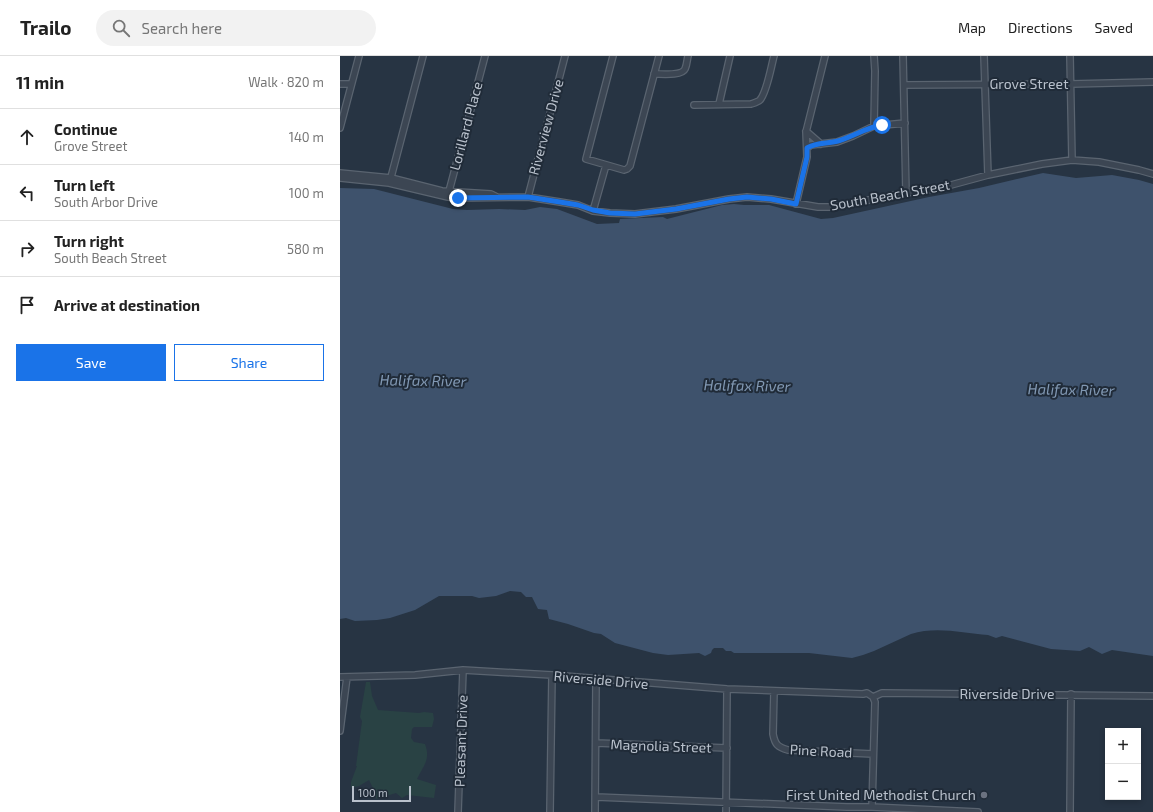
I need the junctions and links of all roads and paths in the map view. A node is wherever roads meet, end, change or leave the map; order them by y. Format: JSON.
{"nodes":[{"id":1,"x":360,"y":56,"type":"edge"},
{"id":2,"x":423,"y":56,"type":"edge"},
{"id":3,"x":485,"y":56,"type":"edge"},
{"id":4,"x":565,"y":56,"type":"edge"},
{"id":5,"x":613,"y":56,"type":"edge"},
{"id":6,"x":659,"y":56,"type":"edge"},
{"id":7,"x":688,"y":56,"type":"edge"},
{"id":8,"x":730,"y":56,"type":"edge"},
{"id":9,"x":774,"y":56,"type":"edge"},
{"id":10,"x":825,"y":56,"type":"edge"},
{"id":11,"x":874,"y":56,"type":"edge"},
{"id":12,"x":904,"y":56,"type":"edge"},
{"id":13,"x":984,"y":56,"type":"edge"},
{"id":14,"x":1070,"y":56,"type":"edge"},
{"id":15,"x":654,"y":74,"type":"junction"},
{"id":16,"x":1153,"y":82,"type":"edge"},
{"id":17,"x":340,"y":84,"type":"edge"},
{"id":18,"x":351,"y":84,"type":"junction"},
{"id":19,"x":984,"y":84,"type":"junction"},
{"id":20,"x":1071,"y":84,"type":"junction"},
{"id":21,"x":904,"y":85,"type":"junction"},
{"id":22,"x":719,"y":104,"type":"junction"},
{"id":23,"x":694,"y":105,"type":"dead end"},
{"id":24,"x":905,"y":123,"type":"junction"},
{"id":25,"x":874,"y":126,"type":"junction"},
{"id":26,"x":340,"y":128,"type":"edge"},
{"id":27,"x":806,"y":131,"type":"junction"},
{"id":28,"x":821,"y":144,"type":"junction"},
{"id":29,"x":807,"y":148,"type":"junction"},
{"id":30,"x":1072,"y":160,"type":"junction"},
{"id":31,"x":606,"y":164,"type":"junction"},
{"id":32,"x":340,"y":173,"type":"edge"},
{"id":33,"x":1153,"y":174,"type":"edge"},
{"id":34,"x":988,"y":175,"type":"junction"},
{"id":35,"x":340,"y":178,"type":"edge"},
{"id":36,"x":390,"y":181,"type":"junction"},
{"id":37,"x":906,"y":193,"type":"junction"},
{"id":38,"x":448,"y":194,"type":"junction"},
{"id":39,"x":528,"y":197,"type":"junction"},
{"id":40,"x":796,"y":204,"type":"junction"},
{"id":41,"x":593,"y":210,"type":"junction"},
{"id":42,"x":463,"y":670,"type":"junction"},
{"id":43,"x":552,"y":676,"type":"junction"},
{"id":44,"x":340,"y":677,"type":"edge"},
{"id":45,"x":347,"y":677,"type":"junction"},
{"id":46,"x":596,"y":680,"type":"junction"},
{"id":47,"x":728,"y":689,"type":"junction"},
{"id":48,"x":774,"y":690,"type":"junction"},
{"id":49,"x":1071,"y":694,"type":"junction"},
{"id":50,"x":868,"y":696,"type":"junction"},
{"id":51,"x":1153,"y":696,"type":"edge"},
{"id":52,"x":340,"y":731,"type":"edge"},
{"id":53,"x":596,"y":743,"type":"junction"},
{"id":54,"x":727,"y":748,"type":"junction"},
{"id":55,"x":873,"y":754,"type":"junction"},
{"id":56,"x":596,"y":797,"type":"junction"},
{"id":57,"x":726,"y":802,"type":"junction"},
{"id":58,"x":872,"y":807,"type":"junction"},
{"id":59,"x":847,"y":809,"type":"edge"},
{"id":60,"x":933,"y":811,"type":"edge"},
{"id":61,"x":458,"y":812,"type":"edge"},
{"id":62,"x":550,"y":812,"type":"edge"},
{"id":63,"x":595,"y":812,"type":"edge"},
{"id":64,"x":726,"y":812,"type":"edge"},
{"id":65,"x":978,"y":812,"type":"edge"},
{"id":66,"x":1070,"y":812,"type":"edge"}],
"edges":[{"from":1,"to":18,"type":"street"},
{"from":2,"to":36,"type":"street"},
{"from":3,"to":38,"type":"street","name":"Lorillard Place"},
{"from":4,"to":39,"type":"street","name":"Riverview Drive"},
{"from":5,"to":31,"type":"street"},
{"from":6,"to":15,"type":"street"},
{"from":7,"to":15,"type":"street"},
{"from":8,"to":22,"type":"street"},
{"from":9,"to":22,"type":"street"},
{"from":10,"to":27,"type":"street"},
{"from":11,"to":25,"type":"street"},
{"from":12,"to":21,"type":"street"},
{"from":13,"to":19,"type":"street"},
{"from":14,"to":20,"type":"street"},
{"from":15,"to":31,"type":"street"},
{"from":16,"to":20,"type":"street","name":"Grove Street"},
{"from":17,"to":18,"type":"street"},
{"from":18,"to":26,"type":"street"},
{"from":19,"to":20,"type":"street","name":"Grove Street"},
{"from":19,"to":21,"type":"street","name":"Grove Street"},
{"from":19,"to":34,"type":"street"},
{"from":20,"to":30,"type":"street"},
{"from":21,"to":24,"type":"street"},
{"from":22,"to":23,"type":"street"},
{"from":24,"to":25,"type":"street"},
{"from":24,"to":37,"type":"street"},
{"from":25,"to":28,"type":"street"},
{"from":27,"to":28,"type":"street"},
{"from":27,"to":29,"type":"street"},
{"from":28,"to":29,"type":"street"},
{"from":29,"to":40,"type":"street"},
{"from":30,"to":33,"type":"street","name":"South Beach Street"},
{"from":30,"to":34,"type":"street","name":"South Beach Street"},
{"from":31,"to":41,"type":"street"},
{"from":32,"to":36,"type":"street"},
{"from":34,"to":37,"type":"street","name":"South Beach Street"},
{"from":35,"to":36,"type":"street","name":"South Beach Street"},
{"from":36,"to":38,"type":"street","name":"South Beach Street"},
{"from":37,"to":40,"type":"street","name":"South Beach Street"},
{"from":38,"to":39,"type":"street","name":"South Beach Street"},
{"from":39,"to":41,"type":"street","name":"South Beach Street"},
{"from":40,"to":41,"type":"street","name":"South Beach Street"},
{"from":42,"to":43,"type":"street","name":"Riverside Drive"},
{"from":42,"to":45,"type":"street","name":"Riverside Drive"},
{"from":42,"to":61,"type":"street","name":"Pleasant Drive"},
{"from":43,"to":46,"type":"street","name":"Riverside Drive"},
{"from":43,"to":62,"type":"street"},
{"from":44,"to":45,"type":"street","name":"Riverside Drive"},
{"from":45,"to":52,"type":"street"},
{"from":46,"to":47,"type":"street","name":"Riverside Drive"},
{"from":46,"to":53,"type":"street"},
{"from":47,"to":48,"type":"street","name":"Riverside Drive"},
{"from":47,"to":54,"type":"street"},
{"from":48,"to":50,"type":"street","name":"Riverside Drive"},
{"from":48,"to":55,"type":"street","name":"Pine Road"},
{"from":49,"to":50,"type":"street","name":"Riverside Drive"},
{"from":49,"to":51,"type":"street","name":"Riverside Drive"},
{"from":49,"to":66,"type":"street"},
{"from":50,"to":55,"type":"street"},
{"from":53,"to":54,"type":"street","name":"Magnolia Street"},
{"from":53,"to":56,"type":"street"},
{"from":54,"to":57,"type":"street"},
{"from":55,"to":58,"type":"street"},
{"from":56,"to":57,"type":"street"},
{"from":56,"to":63,"type":"street"},
{"from":57,"to":59,"type":"street"},
{"from":57,"to":64,"type":"street"},
{"from":58,"to":59,"type":"street"},
{"from":58,"to":60,"type":"street"},
{"from":60,"to":65,"type":"street"}]}
